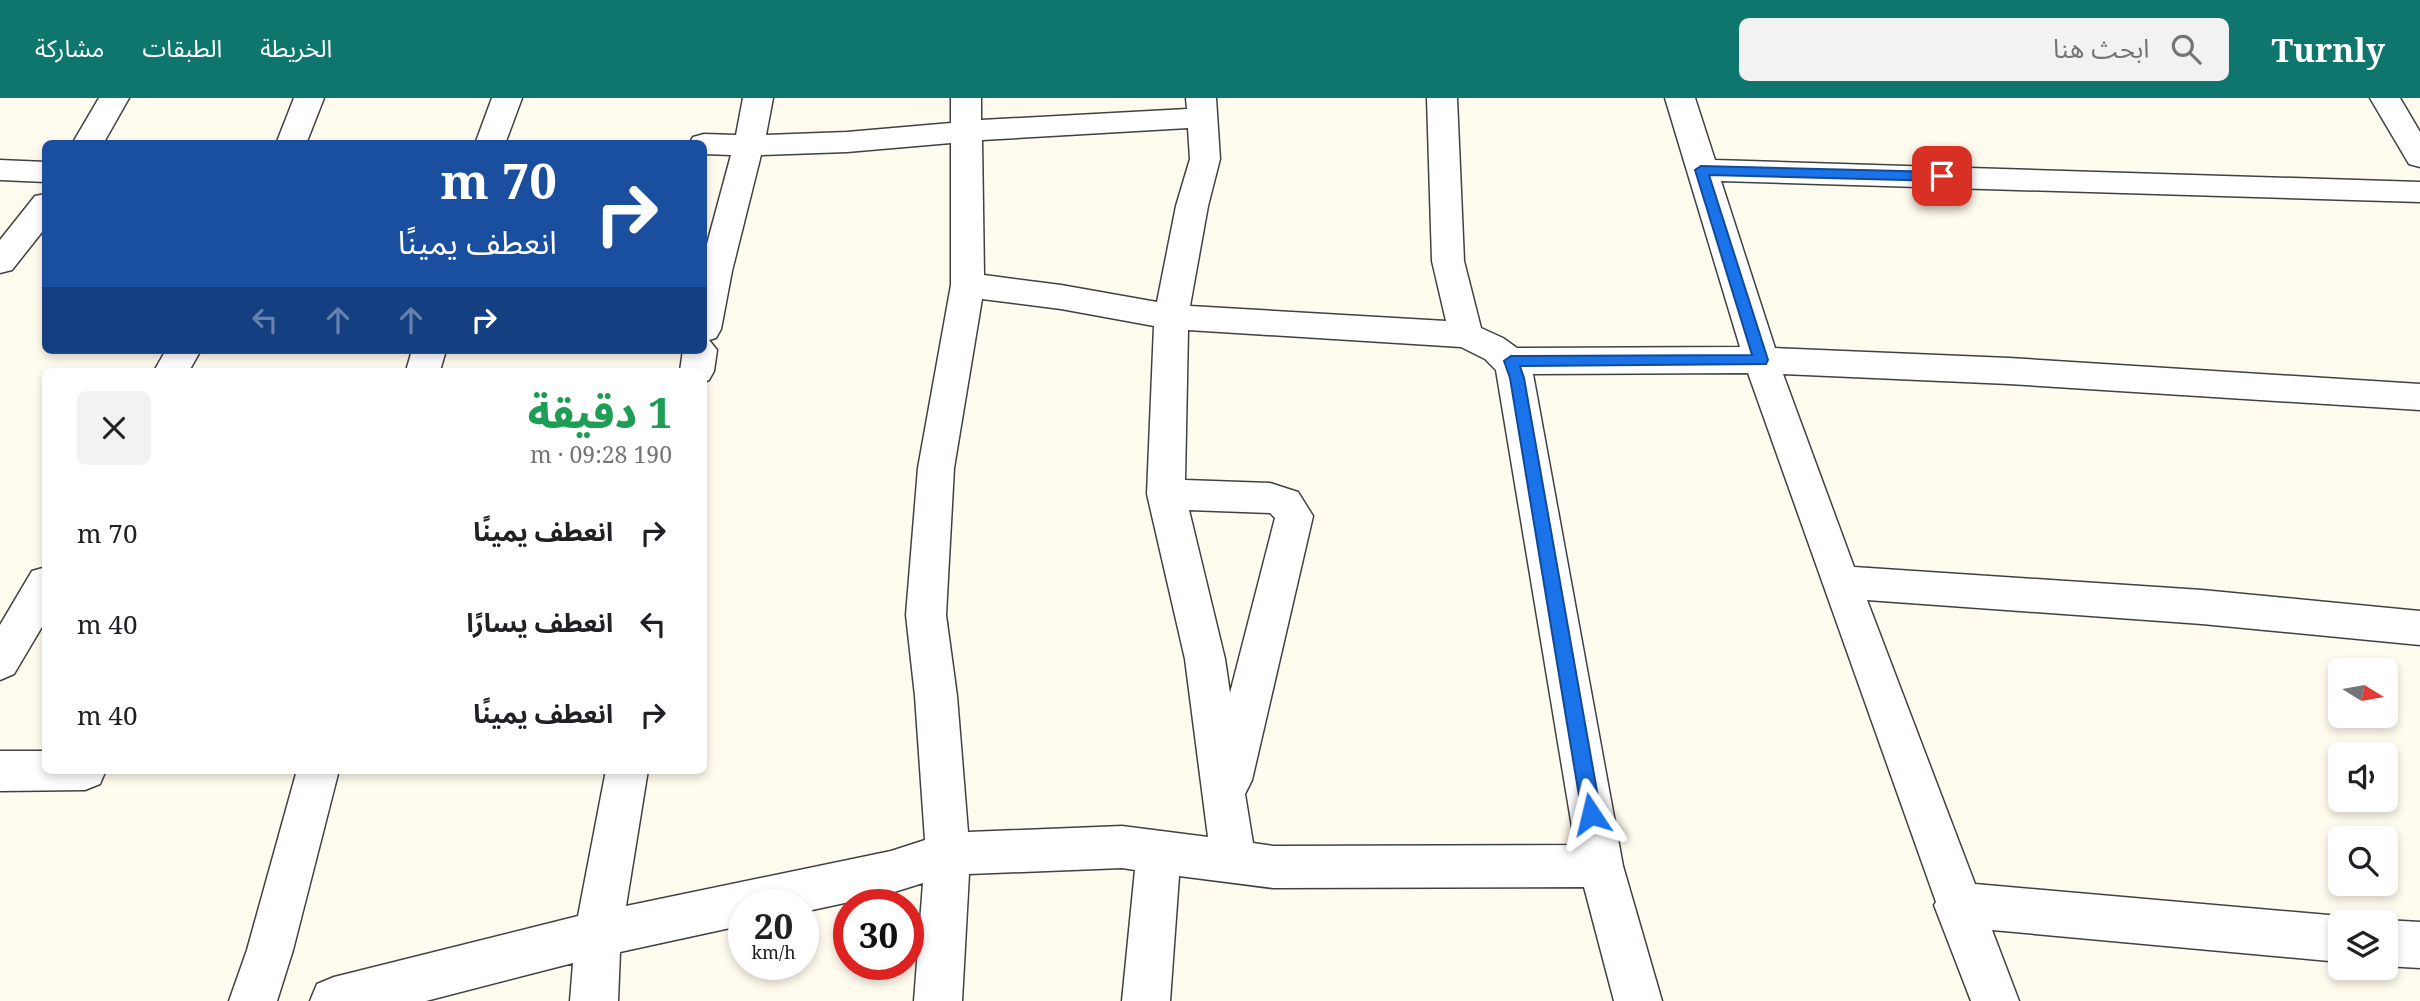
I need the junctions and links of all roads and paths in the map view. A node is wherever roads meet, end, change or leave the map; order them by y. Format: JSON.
{"nodes":[{"id":1,"x":114,"y":98,"type":"edge"},
{"id":2,"x":309,"y":98,"type":"edge"},
{"id":3,"x":507,"y":98,"type":"edge"},
{"id":4,"x":758,"y":98,"type":"edge"},
{"id":5,"x":1442,"y":98,"type":"edge"},
{"id":6,"x":1680,"y":98,"type":"edge"},
{"id":7,"x":2385,"y":98,"type":"edge"},
{"id":8,"x":1202,"y":108,"type":"edge"},
{"id":9,"x":965,"y":115,"type":"edge"},
{"id":10,"x":89,"y":140,"type":"edge"},
{"id":11,"x":293,"y":140,"type":"edge"},
{"id":12,"x":491,"y":140,"type":"edge"},
{"id":13,"x":707,"y":144,"type":"edge"},
{"id":14,"x":750,"y":146,"type":"junction"},
{"id":15,"x":2420,"y":157,"type":"edge"},
{"id":16,"x":0,"y":170,"type":"edge"},
{"id":17,"x":1701,"y":170,"type":"junction"},
{"id":18,"x":42,"y":172,"type":"edge"},
{"id":19,"x":2420,"y":192,"type":"edge"},
{"id":20,"x":42,"y":209,"type":"edge"},
{"id":21,"x":0,"y":262,"type":"edge"},
{"id":22,"x":968,"y":285,"type":"junction"},
{"id":23,"x":707,"y":316,"type":"edge"},
{"id":24,"x":1171,"y":317,"type":"junction"},
{"id":25,"x":1466,"y":334,"type":"junction"},
{"id":26,"x":1761,"y":360,"type":"junction"},
{"id":27,"x":1511,"y":361,"type":"junction"},
{"id":28,"x":2420,"y":397,"type":"edge"},
{"id":29,"x":1166,"y":494,"type":"junction"},
{"id":30,"x":1840,"y":582,"type":"junction"},
{"id":31,"x":42,"y":590,"type":"edge"},
{"id":32,"x":2420,"y":628,"type":"edge"},
{"id":33,"x":0,"y":663,"type":"edge"},
{"id":34,"x":0,"y":771,"type":"edge"},
{"id":35,"x":42,"y":771,"type":"edge"},
{"id":36,"x":317,"y":774,"type":"edge"},
{"id":37,"x":626,"y":774,"type":"edge"},
{"id":38,"x":1225,"y":803,"type":"junction"},
{"id":39,"x":1159,"y":850,"type":"junction"},
{"id":40,"x":948,"y":853,"type":"junction"},
{"id":41,"x":1233,"y":861,"type":"junction"},
{"id":42,"x":1601,"y":866,"type":"junction"},
{"id":43,"x":1957,"y":905,"type":"junction"},
{"id":44,"x":598,"y":934,"type":"junction"},
{"id":45,"x":2328,"y":938,"type":"edge"},
{"id":46,"x":2398,"y":944,"type":"edge"},
{"id":47,"x":2420,"y":946,"type":"edge"},
{"id":48,"x":253,"y":1001,"type":"edge"},
{"id":49,"x":334,"y":1001,"type":"edge"},
{"id":50,"x":594,"y":1001,"type":"edge"},
{"id":51,"x":938,"y":1001,"type":"edge"},
{"id":52,"x":1146,"y":1001,"type":"edge"},
{"id":53,"x":1638,"y":1001,"type":"edge"},
{"id":54,"x":1995,"y":1001,"type":"edge"}],
"edges":[{"from":1,"to":10,"type":"street"},
{"from":2,"to":11,"type":"street"},
{"from":3,"to":12,"type":"street"},
{"from":4,"to":14,"type":"street"},
{"from":5,"to":25,"type":"street"},
{"from":6,"to":17,"type":"street"},
{"from":7,"to":15,"type":"street"},
{"from":8,"to":9,"type":"street"},
{"from":8,"to":24,"type":"street"},
{"from":9,"to":14,"type":"street"},
{"from":9,"to":22,"type":"street"},
{"from":13,"to":14,"type":"street"},
{"from":14,"to":23,"type":"street"},
{"from":16,"to":18,"type":"street"},
{"from":17,"to":19,"type":"street"},
{"from":17,"to":26,"type":"street"},
{"from":20,"to":21,"type":"street"},
{"from":22,"to":24,"type":"street"},
{"from":22,"to":40,"type":"street"},
{"from":24,"to":25,"type":"street"},
{"from":24,"to":29,"type":"street"},
{"from":25,"to":27,"type":"street"},
{"from":26,"to":27,"type":"street"},
{"from":26,"to":28,"type":"street"},
{"from":26,"to":30,"type":"street"},
{"from":27,"to":42,"type":"street"},
{"from":29,"to":38,"type":"street"},
{"from":29,"to":38,"type":"street"},
{"from":30,"to":32,"type":"street"},
{"from":30,"to":43,"type":"street"},
{"from":31,"to":33,"type":"street"},
{"from":34,"to":35,"type":"street"},
{"from":36,"to":48,"type":"street"},
{"from":37,"to":44,"type":"street"},
{"from":38,"to":41,"type":"street"},
{"from":39,"to":40,"type":"street"},
{"from":39,"to":41,"type":"street"},
{"from":39,"to":52,"type":"street"},
{"from":40,"to":44,"type":"street"},
{"from":40,"to":51,"type":"street"},
{"from":41,"to":42,"type":"street"},
{"from":42,"to":53,"type":"street"},
{"from":43,"to":45,"type":"street"},
{"from":43,"to":54,"type":"street"},
{"from":44,"to":49,"type":"street"},
{"from":44,"to":50,"type":"street"},
{"from":46,"to":47,"type":"street"}]}
